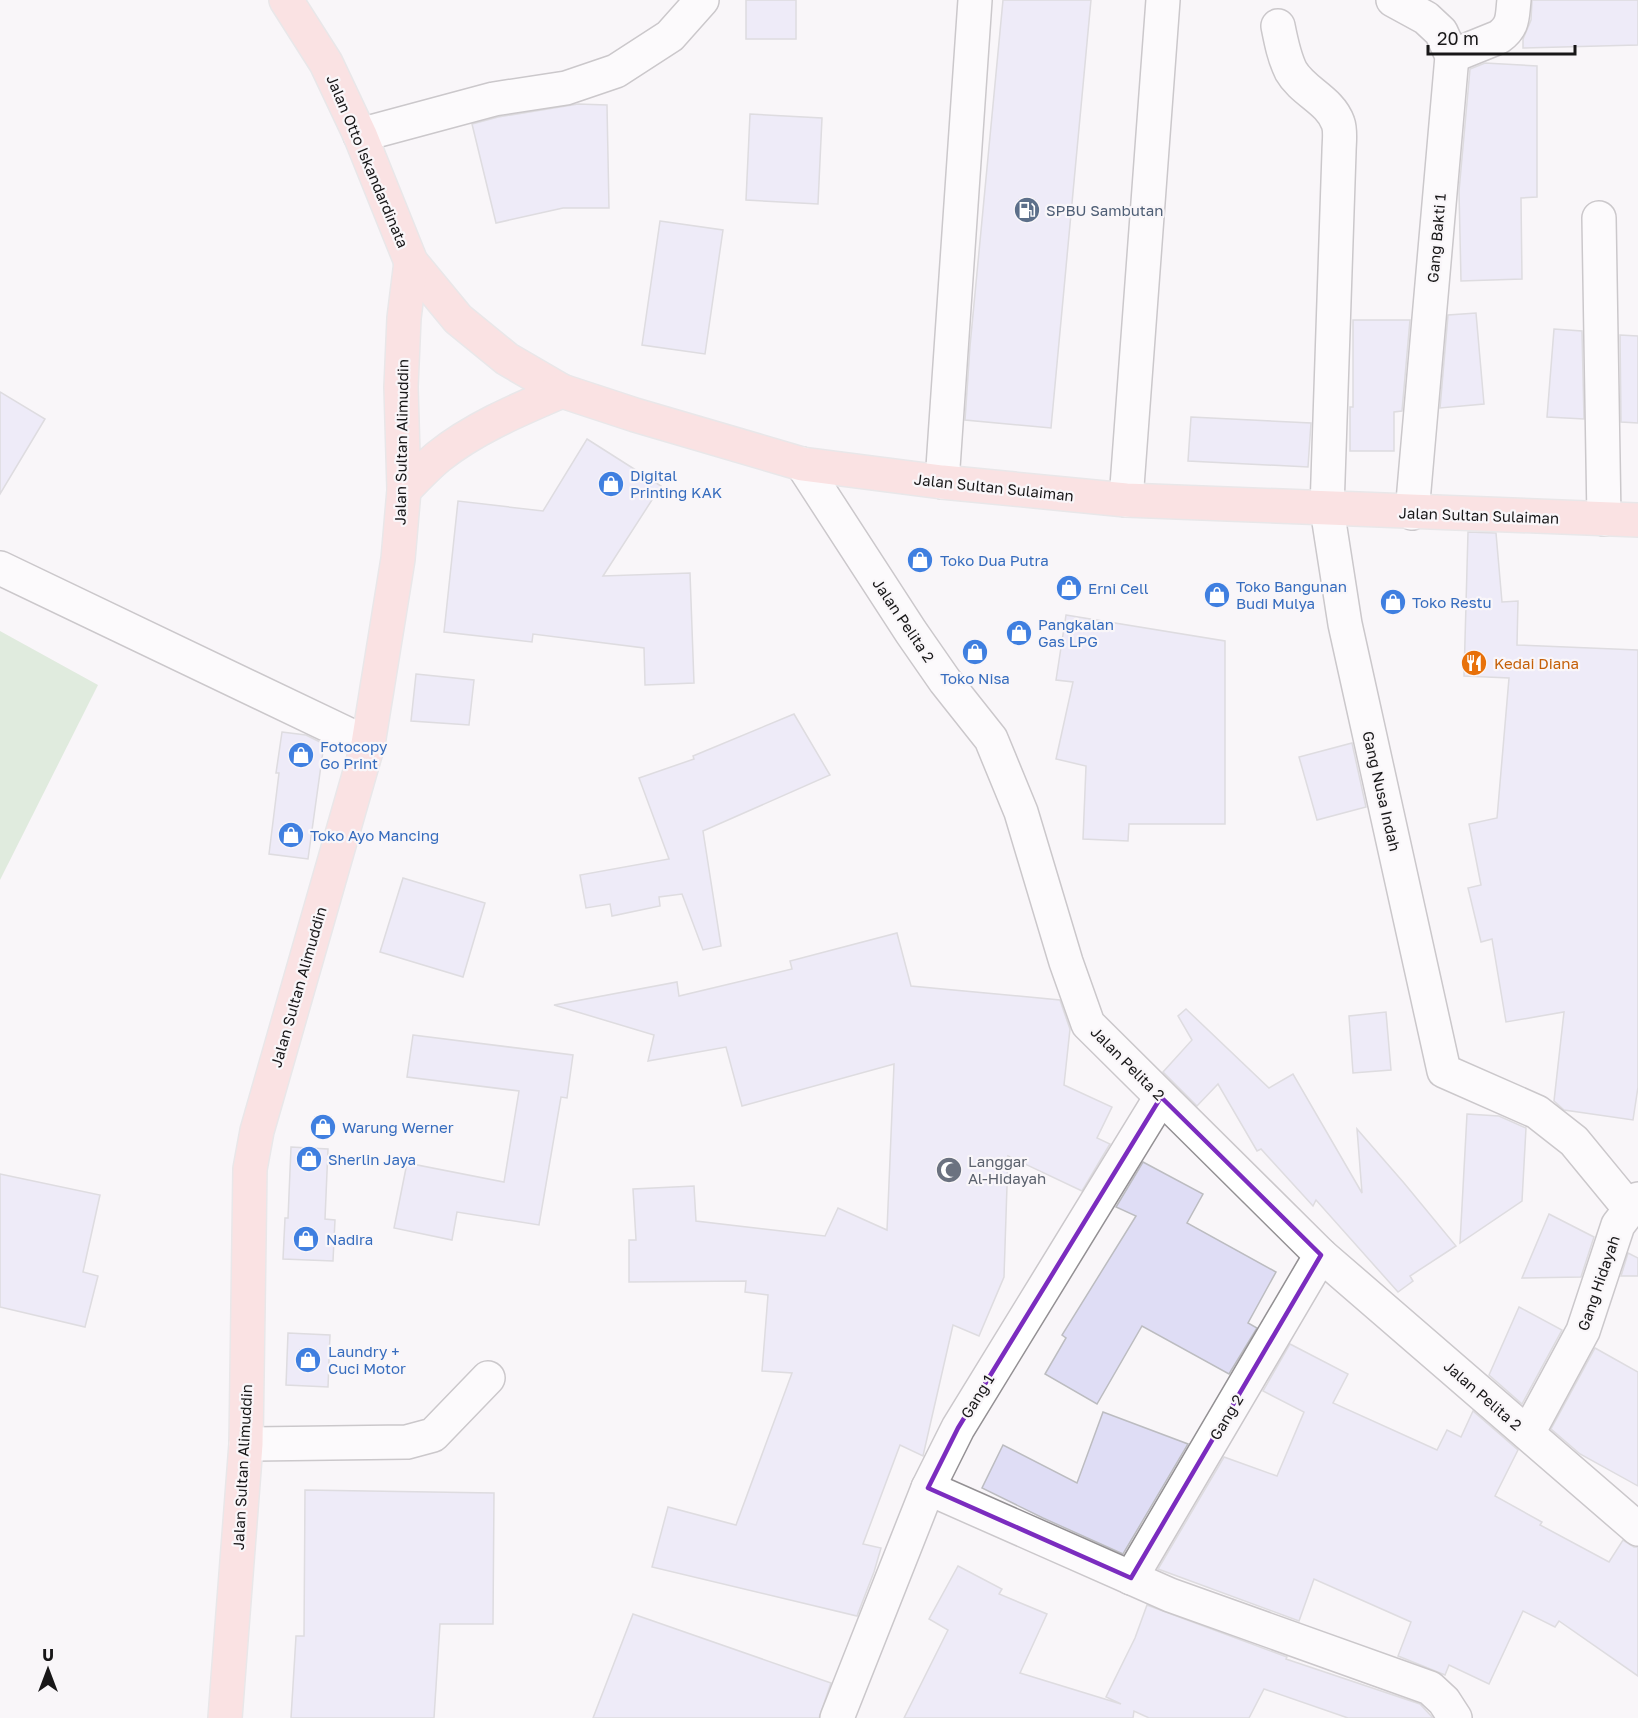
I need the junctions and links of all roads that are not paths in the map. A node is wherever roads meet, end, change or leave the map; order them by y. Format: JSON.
{"nodes":[{"id":1,"x":286,"y":0,"type":"edge"},
{"id":2,"x":702,"y":0,"type":"edge"},
{"id":3,"x":975,"y":0,"type":"edge"},
{"id":4,"x":1162,"y":0,"type":"edge"},
{"id":5,"x":1394,"y":0,"type":"edge"},
{"id":6,"x":1514,"y":0,"type":"edge"},
{"id":7,"x":1278,"y":26,"type":"dead end"},
{"id":8,"x":1452,"y":56,"type":"junction"},
{"id":9,"x":360,"y":135,"type":"junction"},
{"id":10,"x":1599,"y":218,"type":"dead end"},
{"id":11,"x":411,"y":262,"type":"junction"},
{"id":12,"x":562,"y":391,"type":"junction"},
{"id":13,"x":802,"y":464,"type":"junction"},
{"id":14,"x":942,"y":482,"type":"junction"},
{"id":15,"x":404,"y":490,"type":"junction"},
{"id":16,"x":1126,"y":500,"type":"junction"},
{"id":17,"x":1327,"y":509,"type":"junction"},
{"id":18,"x":1412,"y":513,"type":"junction"},
{"id":19,"x":1605,"y":519,"type":"junction"},
{"id":20,"x":1638,"y":520,"type":"edge"},
{"id":21,"x":0,"y":568,"type":"edge"},
{"id":22,"x":368,"y":744,"type":"junction"},
{"id":23,"x":1161,"y":1097,"type":"junction"},
{"id":24,"x":1634,"y":1204,"type":"edge"},
{"id":25,"x":1322,"y":1255,"type":"junction"},
{"id":26,"x":488,"y":1378,"type":"dead end"},
{"id":27,"x":1528,"y":1433,"type":"junction"},
{"id":28,"x":246,"y":1444,"type":"junction"},
{"id":29,"x":928,"y":1488,"type":"junction"},
{"id":30,"x":1638,"y":1529,"type":"edge"},
{"id":31,"x":1131,"y":1578,"type":"junction"},
{"id":32,"x":225,"y":1718,"type":"edge"},
{"id":33,"x":837,"y":1718,"type":"edge"},
{"id":34,"x":1455,"y":1718,"type":"edge"}],
"edges":[{"from":1,"to":9,"type":"main road","name":"Jalan Otto Iskandardinata"},
{"from":2,"to":9,"type":"street"},
{"from":3,"to":14,"type":"street"},
{"from":4,"to":16,"type":"street"},
{"from":5,"to":8,"type":"street"},
{"from":6,"to":8,"type":"street"},
{"from":7,"to":17,"type":"street","name":"Gang Nusa Indah"},
{"from":8,"to":18,"type":"street","name":"Gang Bakti 1"},
{"from":9,"to":11,"type":"main road","name":"Jalan Otto Iskandardinata"},
{"from":10,"to":19,"type":"street"},
{"from":11,"to":12,"type":"main road","name":"Jalan Sultan Sulaiman"},
{"from":11,"to":15,"type":"main road","name":"Jalan Sultan Alimuddin"},
{"from":12,"to":13,"type":"main road","name":"Jalan Sultan Sulaiman"},
{"from":12,"to":15,"type":"main road"},
{"from":13,"to":14,"type":"main road","name":"Jalan Sultan Sulaiman"},
{"from":13,"to":23,"type":"street","name":"Jalan Pelita 2"},
{"from":14,"to":16,"type":"main road","name":"Jalan Sultan Sulaiman"},
{"from":15,"to":22,"type":"main road","name":"Jalan Sultan Alimuddin"},
{"from":16,"to":17,"type":"main road","name":"Jalan Sultan Sulaiman"},
{"from":17,"to":18,"type":"main road","name":"Jalan Sultan Sulaiman"},
{"from":17,"to":24,"type":"street","name":"Gang Nusa Indah"},
{"from":18,"to":19,"type":"main road","name":"Jalan Sultan Sulaiman"},
{"from":19,"to":20,"type":"main road","name":"Jalan Sultan Sulaiman"},
{"from":21,"to":22,"type":"street"},
{"from":22,"to":28,"type":"main road","name":"Jalan Sultan Alimuddin"},
{"from":23,"to":25,"type":"street","name":"Jalan Pelita 2"},
{"from":23,"to":29,"type":"street","name":"Gang 1"},
{"from":24,"to":27,"type":"street","name":"Gang Hidayah"},
{"from":25,"to":27,"type":"street","name":"Jalan Pelita 2"},
{"from":25,"to":31,"type":"street","name":"Gang 2"},
{"from":26,"to":28,"type":"street"},
{"from":27,"to":30,"type":"street","name":"Jalan Pelita 2"},
{"from":28,"to":32,"type":"main road","name":"Jalan Sultan Alimuddin"},
{"from":29,"to":31,"type":"street"},
{"from":29,"to":33,"type":"street","name":"Gang 1"},
{"from":31,"to":34,"type":"street"}]}
